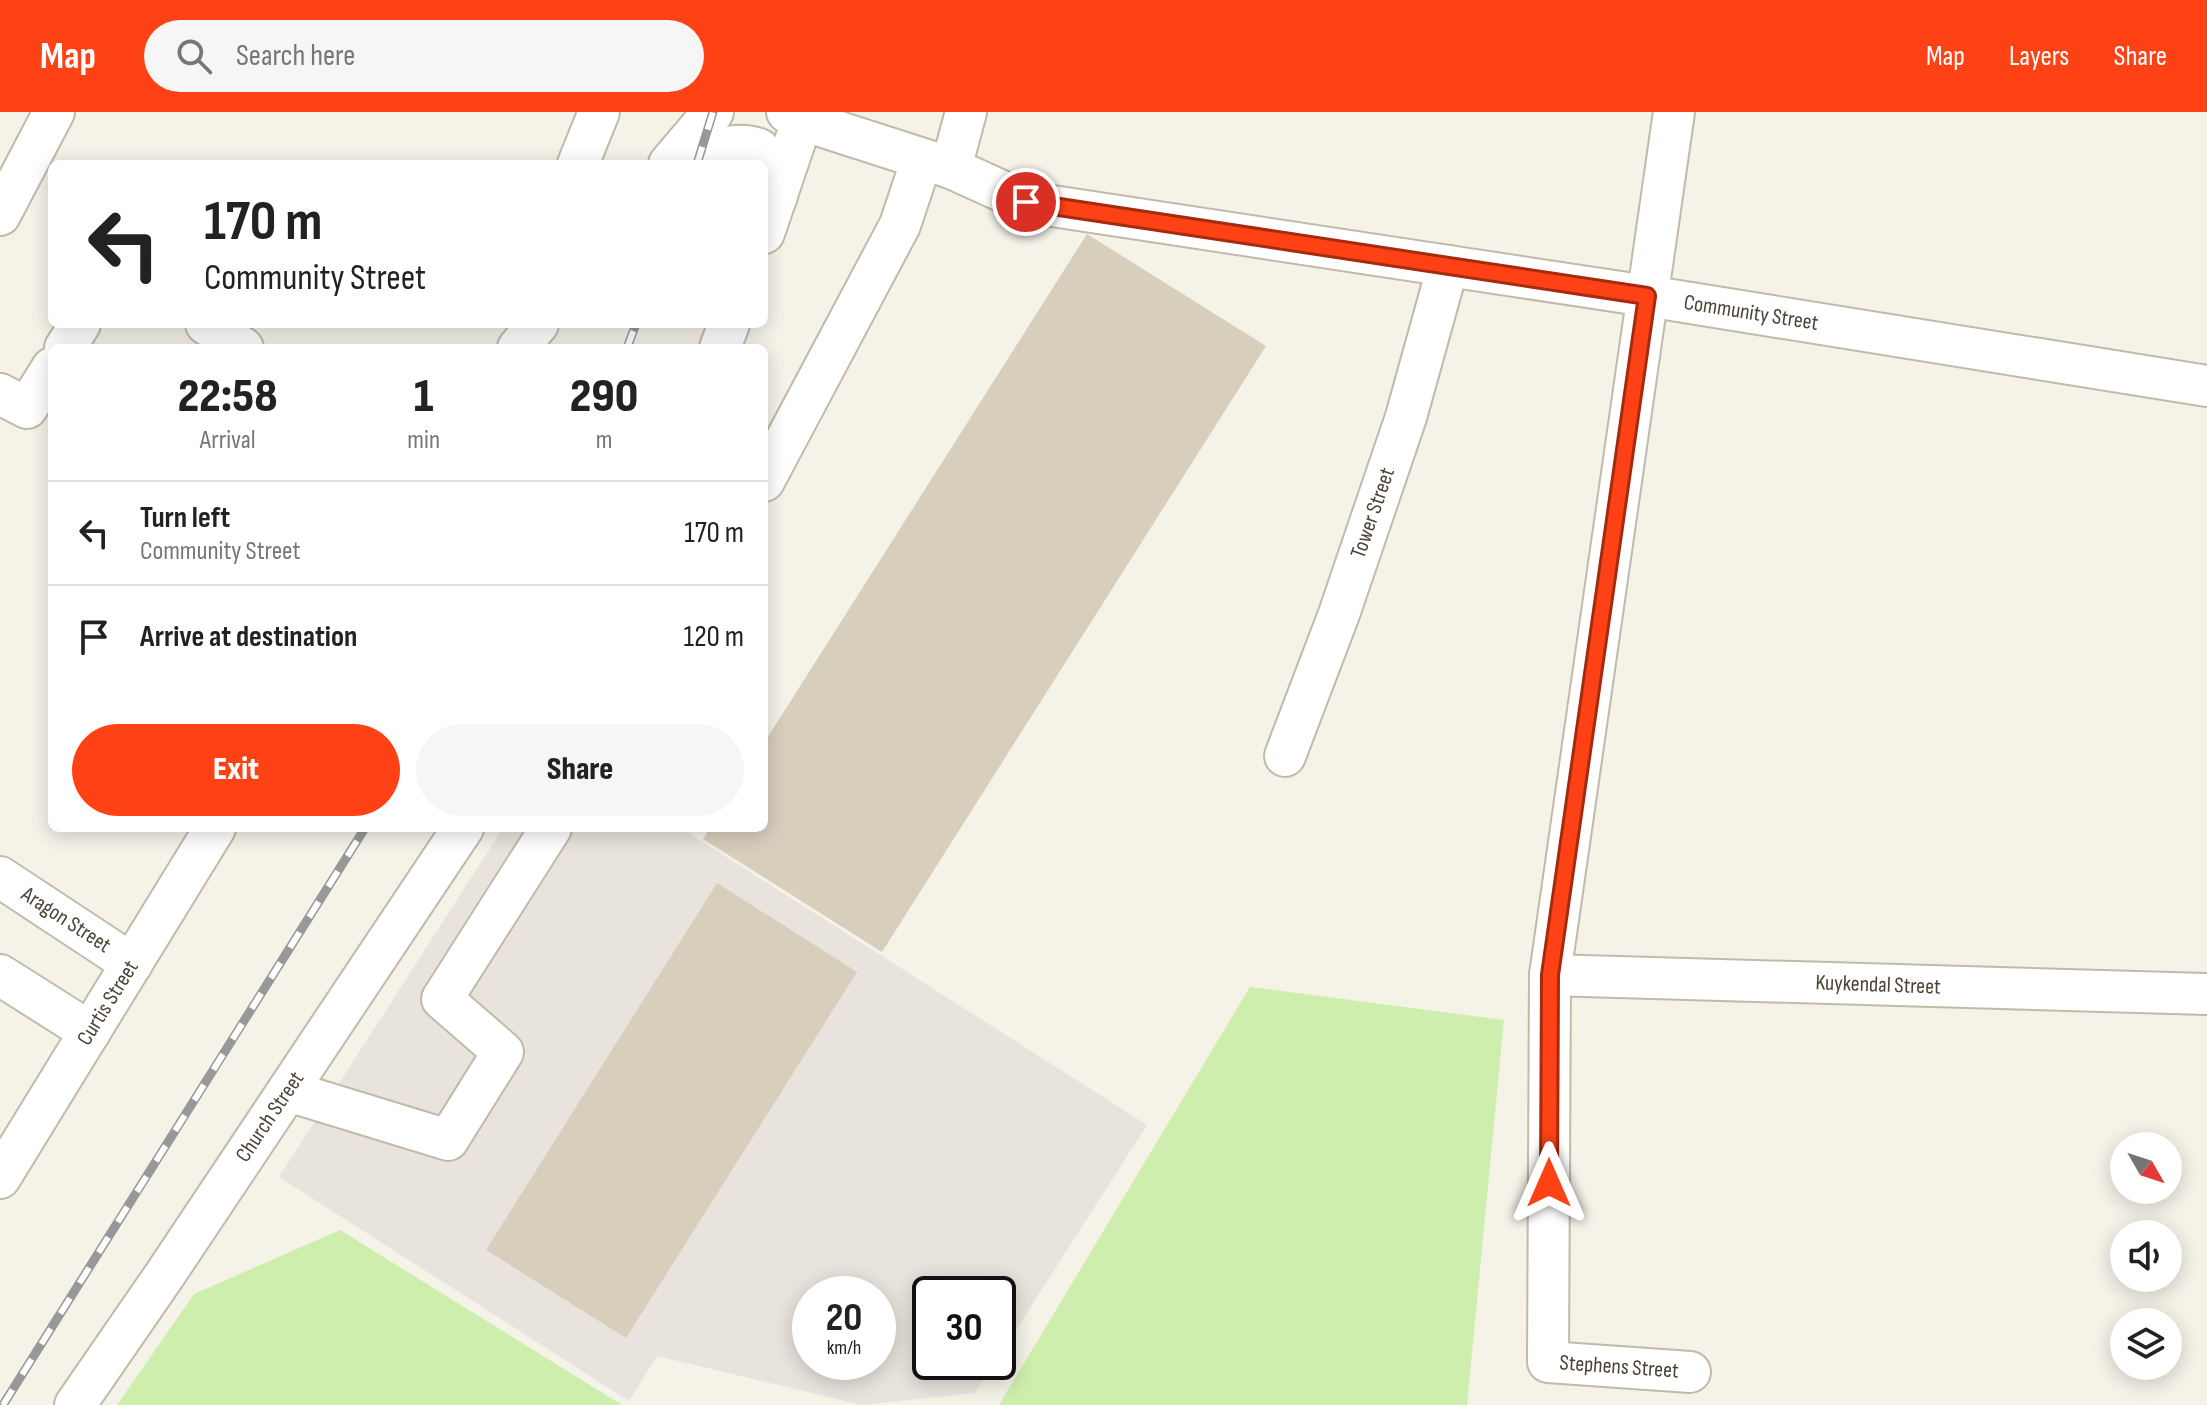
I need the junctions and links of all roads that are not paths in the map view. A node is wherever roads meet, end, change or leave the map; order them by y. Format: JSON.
{"nodes":[{"id":1,"x":54,"y":112,"type":"edge"},
{"id":2,"x":599,"y":112,"type":"edge"},
{"id":3,"x":713,"y":112,"type":"edge"},
{"id":4,"x":966,"y":112,"type":"edge"},
{"id":5,"x":1674,"y":112,"type":"edge"},
{"id":6,"x":799,"y":114,"type":"edge"},
{"id":7,"x":676,"y":156,"type":"edge"},
{"id":8,"x":580,"y":160,"type":"edge"},
{"id":9,"x":685,"y":160,"type":"edge"},
{"id":10,"x":763,"y":160,"type":"edge"},
{"id":11,"x":936,"y":164,"type":"junction"},
{"id":12,"x":768,"y":172,"type":"edge"},
{"id":13,"x":777,"y":196,"type":"junction"},
{"id":14,"x":0,"y":215,"type":"edge"},
{"id":15,"x":768,"y":222,"type":"edge"},
{"id":16,"x":1448,"y":266,"type":"junction"},
{"id":17,"x":1647,"y":296,"type":"junction"},
{"id":18,"x":212,"y":328,"type":"edge"},
{"id":19,"x":535,"y":328,"type":"edge"},
{"id":20,"x":237,"y":344,"type":"edge"},
{"id":21,"x":521,"y":344,"type":"edge"},
{"id":22,"x":48,"y":374,"type":"edge"},
{"id":23,"x":2207,"y":386,"type":"edge"},
{"id":24,"x":0,"y":394,"type":"edge"},
{"id":25,"x":768,"y":473,"type":"edge"},
{"id":26,"x":1285,"y":756,"type":"dead end"},
{"id":27,"x":213,"y":832,"type":"edge"},
{"id":28,"x":460,"y":832,"type":"edge"},
{"id":29,"x":548,"y":832,"type":"edge"},
{"id":30,"x":0,"y":877,"type":"edge"},
{"id":31,"x":132,"y":964,"type":"junction"},
{"id":32,"x":0,"y":975,"type":"edge"},
{"id":33,"x":1550,"y":975,"type":"junction"},
{"id":34,"x":2207,"y":994,"type":"edge"},
{"id":35,"x":90,"y":1032,"type":"junction"},
{"id":36,"x":288,"y":1091,"type":"junction"},
{"id":37,"x":0,"y":1178,"type":"edge"},
{"id":38,"x":1690,"y":1372,"type":"dead end"},
{"id":39,"x":75,"y":1405,"type":"edge"}],
"edges":[{"from":1,"to":14,"type":"street"},
{"from":2,"to":8,"type":"street"},
{"from":3,"to":7,"type":"street"},
{"from":4,"to":11,"type":"street"},
{"from":5,"to":17,"type":"street"},
{"from":6,"to":7,"type":"street","name":"Community Street"},
{"from":6,"to":11,"type":"street","name":"Community Street"},
{"from":6,"to":13,"type":"street"},
{"from":9,"to":10,"type":"street"},
{"from":11,"to":16,"type":"street","name":"Community Street"},
{"from":11,"to":25,"type":"street"},
{"from":12,"to":13,"type":"street"},
{"from":13,"to":15,"type":"street"},
{"from":16,"to":17,"type":"street","name":"Community Street"},
{"from":16,"to":26,"type":"street","name":"Tower Street"},
{"from":17,"to":23,"type":"street","name":"Community Street"},
{"from":17,"to":33,"type":"street"},
{"from":18,"to":20,"type":"street"},
{"from":19,"to":21,"type":"street"},
{"from":22,"to":24,"type":"street"},
{"from":27,"to":31,"type":"street","name":"Curtis Street"},
{"from":28,"to":36,"type":"street","name":"Church Street"},
{"from":29,"to":36,"type":"street"},
{"from":30,"to":31,"type":"street","name":"Aragon Street"},
{"from":31,"to":35,"type":"street","name":"Curtis Street"},
{"from":32,"to":35,"type":"street"},
{"from":33,"to":34,"type":"street","name":"Kuykendal Street"},
{"from":33,"to":38,"type":"street","name":"Stephens Street"},
{"from":35,"to":37,"type":"street","name":"Curtis Street"},
{"from":36,"to":39,"type":"street","name":"Church Street"}]}
